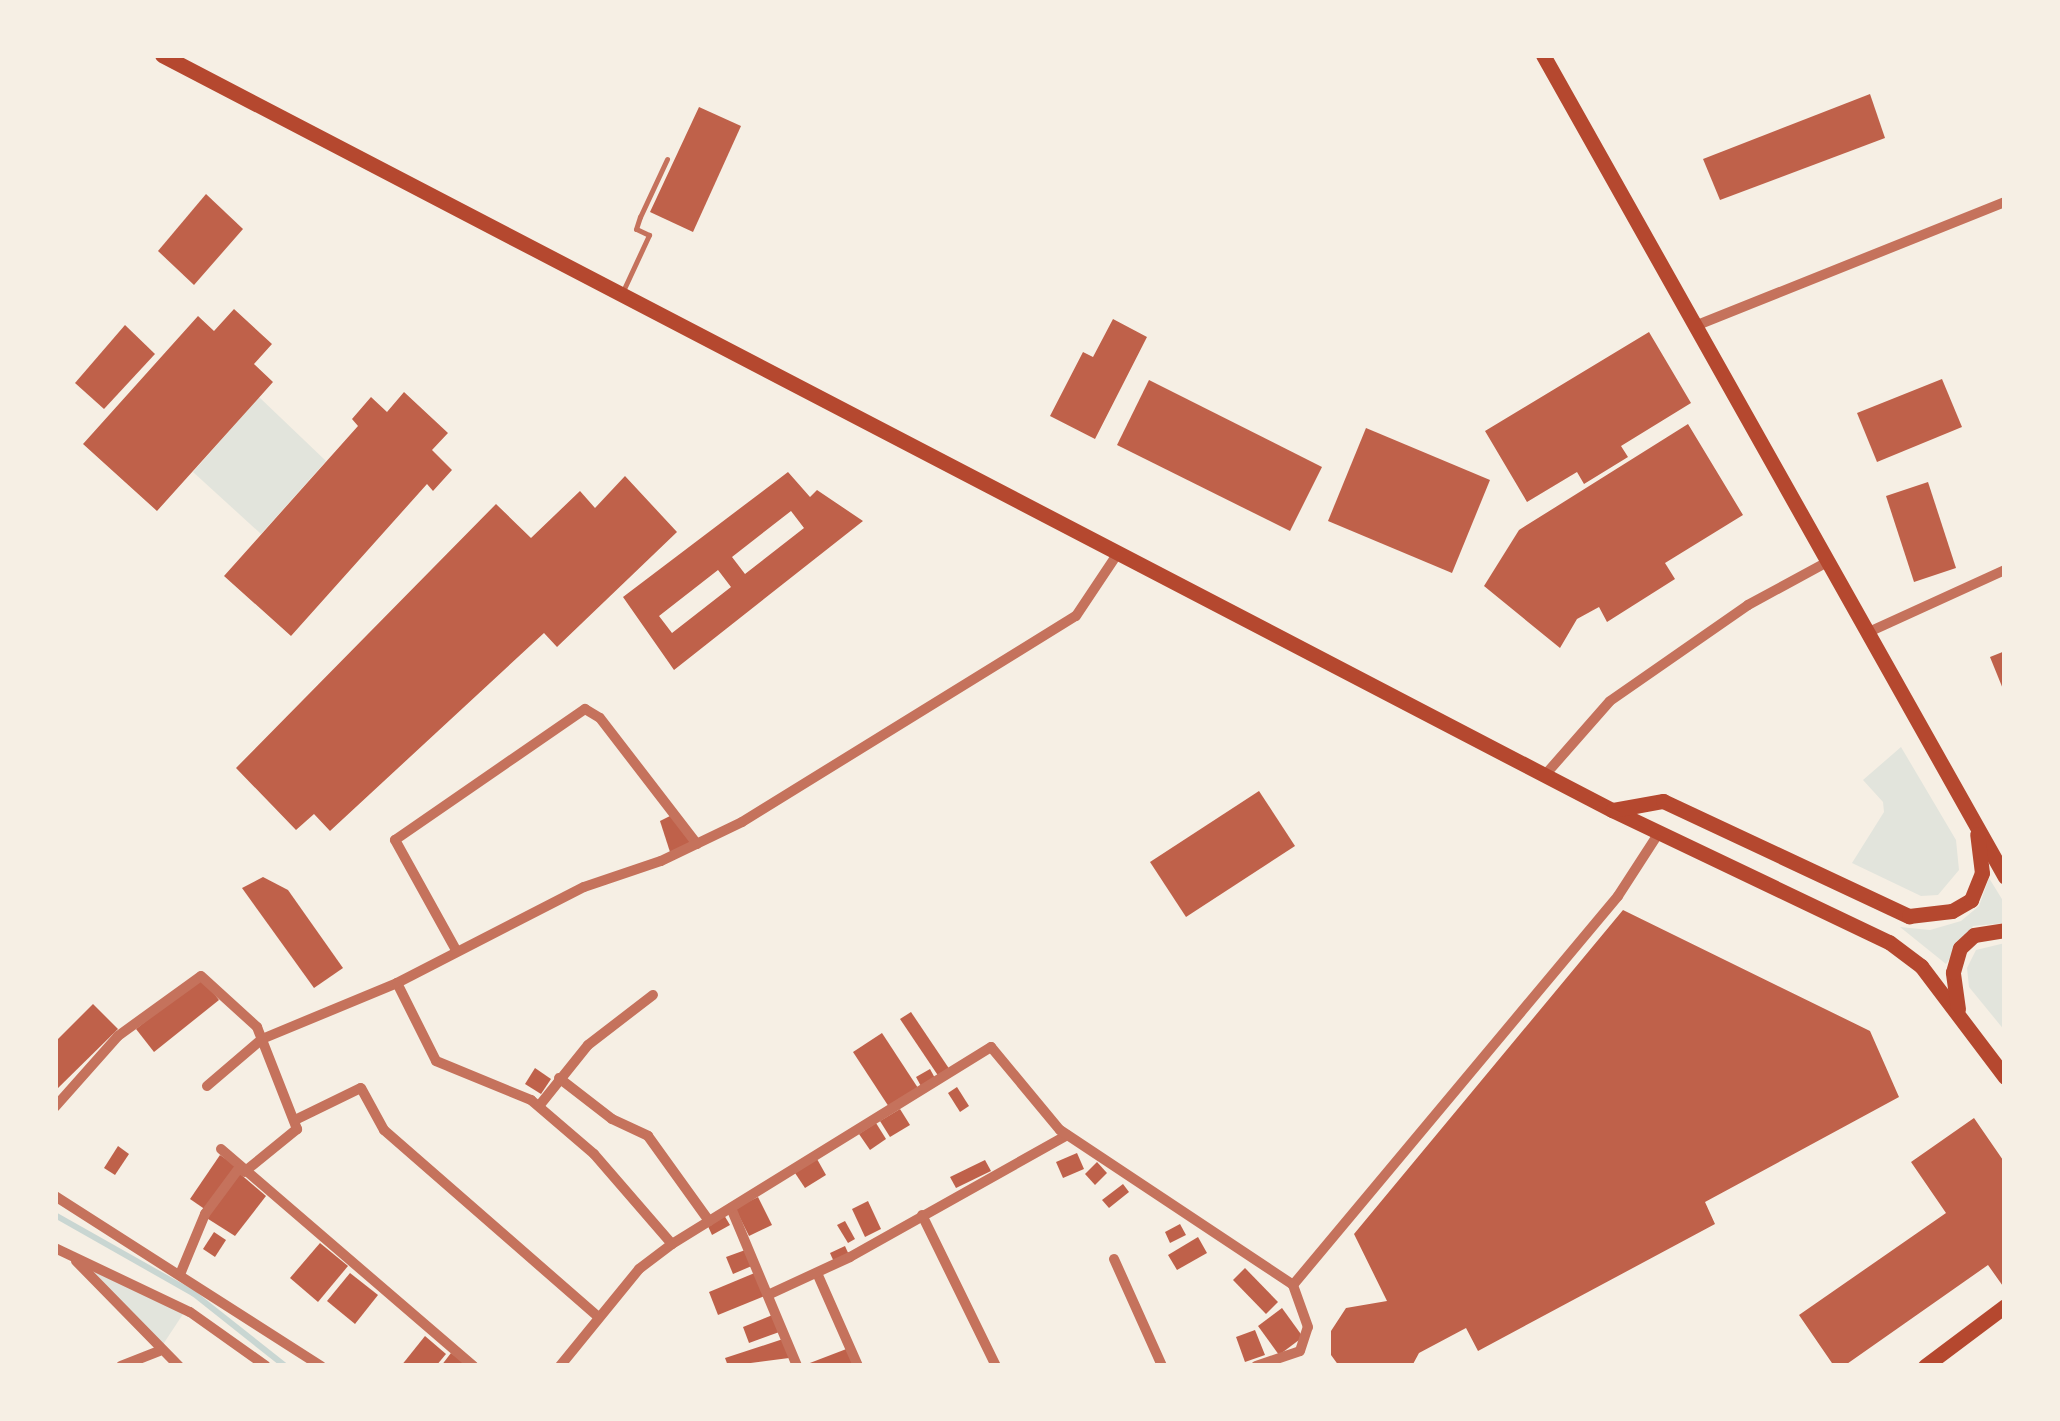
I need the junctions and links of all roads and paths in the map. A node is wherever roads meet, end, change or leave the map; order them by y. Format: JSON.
{"nodes":[{"id":1,"x":162,"y":55,"type":"edge"},
{"id":2,"x":1542,"y":55,"type":"edge"},
{"id":3,"x":667,"y":159,"type":"dead end"},
{"id":4,"x":2005,"y":202,"type":"edge"},
{"id":5,"x":621,"y":294,"type":"junction"},
{"id":6,"x":1696,"y":326,"type":"junction"},
{"id":7,"x":1118,"y":552,"type":"junction"},
{"id":8,"x":1830,"y":560,"type":"junction"},
{"id":9,"x":2005,"y":570,"type":"edge"},
{"id":10,"x":1870,"y":631,"type":"junction"},
{"id":11,"x":1544,"y":775,"type":"junction"},
{"id":12,"x":1612,"y":810,"type":"junction"},
{"id":13,"x":1971,"y":811,"type":"junction"},
{"id":14,"x":1661,"y":829,"type":"junction"},
{"id":15,"x":698,"y":844,"type":"junction"},
{"id":16,"x":2005,"y":878,"type":"edge"},
{"id":17,"x":2005,"y":930,"type":"edge"},
{"id":18,"x":456,"y":950,"type":"junction"},
{"id":19,"x":397,"y":983,"type":"junction"},
{"id":20,"x":653,"y":995,"type":"dead end"},
{"id":21,"x":1959,"y":1013,"type":"junction"},
{"id":22,"x":262,"y":1039,"type":"junction"},
{"id":23,"x":2005,"y":1077,"type":"edge"},
{"id":24,"x":559,"y":1078,"type":"junction"},
{"id":25,"x":207,"y":1086,"type":"dead end"},
{"id":26,"x":55,"y":1106,"type":"edge"},
{"id":27,"x":539,"y":1106,"type":"junction"},
{"id":28,"x":295,"y":1120,"type":"junction"},
{"id":29,"x":1067,"y":1135,"type":"junction"},
{"id":30,"x":221,"y":1149,"type":"dead end"},
{"id":31,"x":241,"y":1170,"type":"junction"},
{"id":32,"x":55,"y":1196,"type":"edge"},
{"id":33,"x":731,"y":1208,"type":"junction"},
{"id":34,"x":922,"y":1215,"type":"junction"},
{"id":35,"x":709,"y":1221,"type":"junction"},
{"id":36,"x":672,"y":1244,"type":"junction"},
{"id":37,"x":55,"y":1248,"type":"edge"},
{"id":38,"x":72,"y":1256,"type":"junction"},
{"id":39,"x":1114,"y":1259,"type":"dead end"},
{"id":40,"x":181,"y":1272,"type":"junction"},
{"id":41,"x":817,"y":1273,"type":"junction"},
{"id":42,"x":1293,"y":1285,"type":"junction"},
{"id":43,"x":770,"y":1294,"type":"junction"},
{"id":44,"x":2005,"y":1306,"type":"edge"},
{"id":45,"x":597,"y":1316,"type":"junction"},
{"id":46,"x":159,"y":1351,"type":"junction"},
{"id":47,"x":121,"y":1366,"type":"edge"},
{"id":48,"x":179,"y":1366,"type":"edge"},
{"id":49,"x":266,"y":1366,"type":"edge"},
{"id":50,"x":321,"y":1366,"type":"edge"},
{"id":51,"x":473,"y":1366,"type":"edge"},
{"id":52,"x":560,"y":1366,"type":"edge"},
{"id":53,"x":797,"y":1366,"type":"edge"},
{"id":54,"x":858,"y":1366,"type":"edge"},
{"id":55,"x":996,"y":1366,"type":"edge"},
{"id":56,"x":1162,"y":1366,"type":"edge"},
{"id":57,"x":1256,"y":1366,"type":"edge"},
{"id":58,"x":1925,"y":1366,"type":"edge"}],
"edges":[{"from":1,"to":5,"type":"main road"},
{"from":2,"to":6,"type":"main road"},
{"from":3,"to":5,"type":"lane"},
{"from":4,"to":6,"type":"street"},
{"from":5,"to":7,"type":"main road"},
{"from":6,"to":8,"type":"main road"},
{"from":7,"to":11,"type":"main road"},
{"from":7,"to":15,"type":"street"},
{"from":8,"to":10,"type":"main road"},
{"from":8,"to":11,"type":"street"},
{"from":9,"to":10,"type":"street"},
{"from":10,"to":13,"type":"main road"},
{"from":11,"to":12,"type":"main road"},
{"from":12,"to":13,"type":"main road"},
{"from":12,"to":14,"type":"main road"},
{"from":13,"to":16,"type":"main road"},
{"from":14,"to":21,"type":"main road"},
{"from":14,"to":42,"type":"street"},
{"from":15,"to":18,"type":"street"},
{"from":15,"to":18,"type":"street"},
{"from":17,"to":21,"type":"main road"},
{"from":18,"to":19,"type":"street"},
{"from":19,"to":22,"type":"street"},
{"from":19,"to":27,"type":"street"},
{"from":20,"to":24,"type":"street"},
{"from":21,"to":23,"type":"main road"},
{"from":22,"to":25,"type":"street"},
{"from":22,"to":26,"type":"street"},
{"from":22,"to":28,"type":"street"},
{"from":24,"to":27,"type":"street"},
{"from":24,"to":35,"type":"street"},
{"from":27,"to":36,"type":"street"},
{"from":28,"to":31,"type":"street"},
{"from":28,"to":45,"type":"street"},
{"from":29,"to":33,"type":"street"},
{"from":29,"to":34,"type":"street"},
{"from":29,"to":42,"type":"street"},
{"from":30,"to":31,"type":"street"},
{"from":31,"to":40,"type":"street"},
{"from":31,"to":51,"type":"street"},
{"from":32,"to":40,"type":"street"},
{"from":33,"to":35,"type":"street"},
{"from":33,"to":43,"type":"street"},
{"from":34,"to":41,"type":"street"},
{"from":34,"to":55,"type":"street"},
{"from":35,"to":36,"type":"street"},
{"from":36,"to":45,"type":"street"},
{"from":37,"to":38,"type":"street"},
{"from":38,"to":46,"type":"street"},
{"from":38,"to":49,"type":"street"},
{"from":39,"to":56,"type":"street"},
{"from":40,"to":50,"type":"street"},
{"from":41,"to":43,"type":"street"},
{"from":41,"to":54,"type":"street"},
{"from":42,"to":57,"type":"street"},
{"from":43,"to":53,"type":"street"},
{"from":44,"to":58,"type":"main road"},
{"from":45,"to":52,"type":"street"},
{"from":46,"to":47,"type":"street"},
{"from":46,"to":48,"type":"street"}]}
